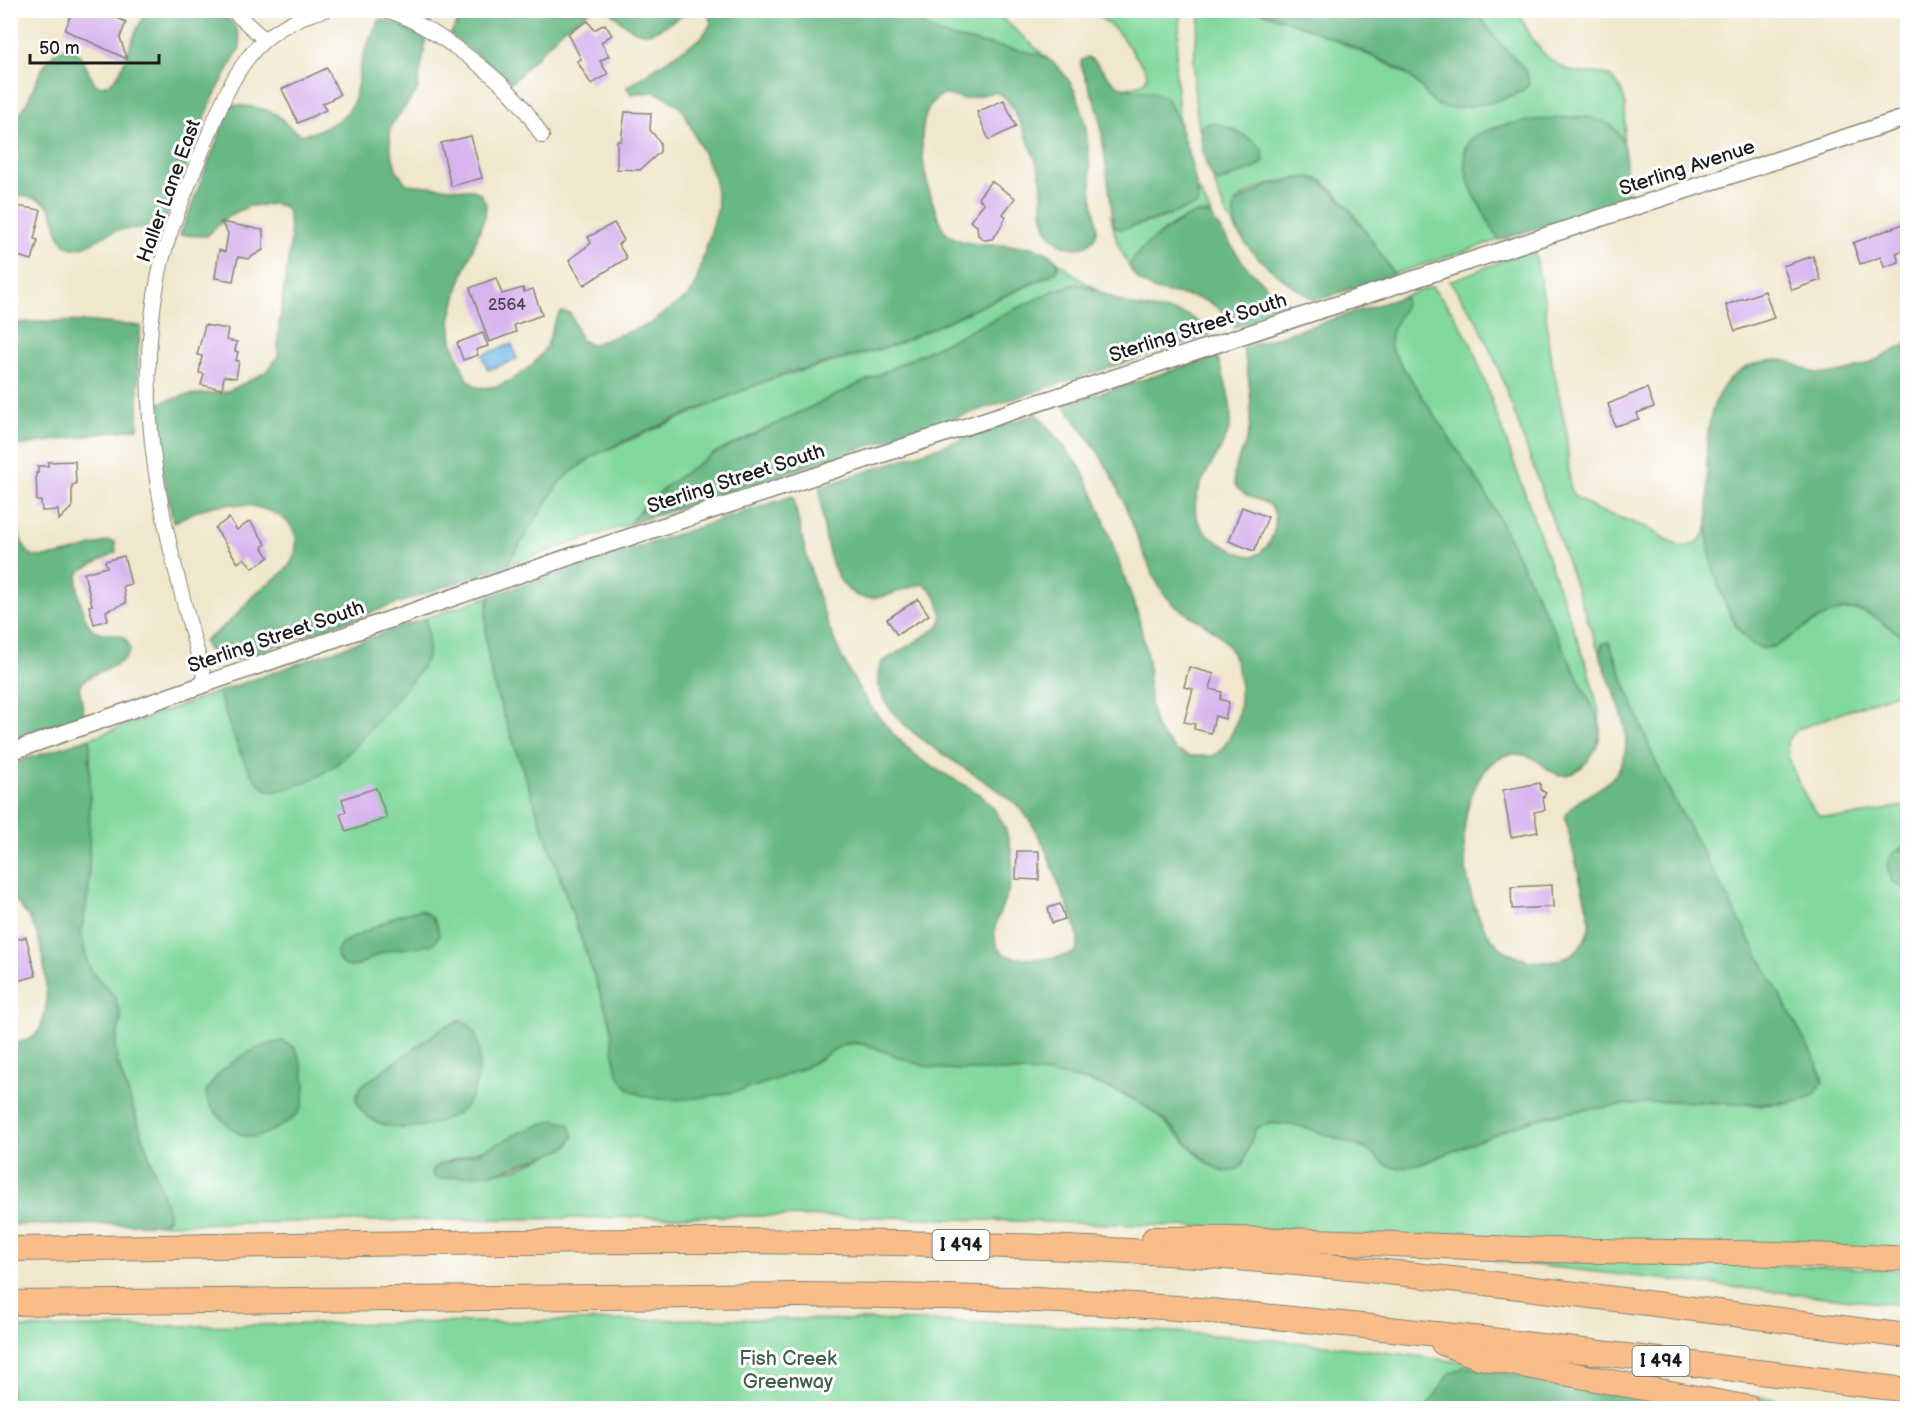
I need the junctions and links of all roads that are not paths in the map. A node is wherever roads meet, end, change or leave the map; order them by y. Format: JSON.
{"nodes":[{"id":1,"x":232,"y":10,"type":"edge"},
{"id":2,"x":326,"y":10,"type":"edge"},
{"id":3,"x":385,"y":10,"type":"edge"},
{"id":4,"x":264,"y":39,"type":"junction"},
{"id":5,"x":1908,"y":117,"type":"edge"},
{"id":6,"x":542,"y":136,"type":"dead end"},
{"id":7,"x":1478,"y":258,"type":"joint"},
{"id":8,"x":206,"y":684,"type":"junction"},
{"id":9,"x":10,"y":752,"type":"edge"},
{"id":10,"x":922,"y":1243,"type":"junction"},
{"id":11,"x":10,"y":1249,"type":"edge"},
{"id":12,"x":1908,"y":1259,"type":"edge"},
{"id":13,"x":10,"y":1303,"type":"edge"},
{"id":14,"x":1857,"y":1330,"type":"junction"},
{"id":15,"x":1415,"y":1332,"type":"junction"},
{"id":16,"x":1908,"y":1332,"type":"edge"},
{"id":17,"x":1908,"y":1336,"type":"edge"},
{"id":18,"x":1908,"y":1390,"type":"edge"},
{"id":19,"x":1749,"y":1408,"type":"edge"}],
"edges":[{"from":1,"to":4,"type":"street"},
{"from":2,"to":4,"type":"street","name":"Haller Lane East"},
{"from":3,"to":6,"type":"street"},
{"from":4,"to":8,"type":"street","name":"Haller Lane East"},
{"from":5,"to":7,"type":"street","name":"Sterling Avenue"},
{"from":7,"to":8,"type":"street","name":"Sterling Street South"},
{"from":8,"to":9,"type":"street","name":"Sterling Street South"},
{"from":10,"to":11,"type":"highway","number":"I 494"},
{"from":10,"to":12,"type":"highway"},
{"from":10,"to":14,"type":"highway","number":"I 494"},
{"from":13,"to":15,"type":"highway","number":"I 494"},
{"from":14,"to":16,"type":"highway"},
{"from":14,"to":17,"type":"highway","number":"I 494"},
{"from":15,"to":18,"type":"highway","number":"I 494"},
{"from":15,"to":19,"type":"highway"}]}
